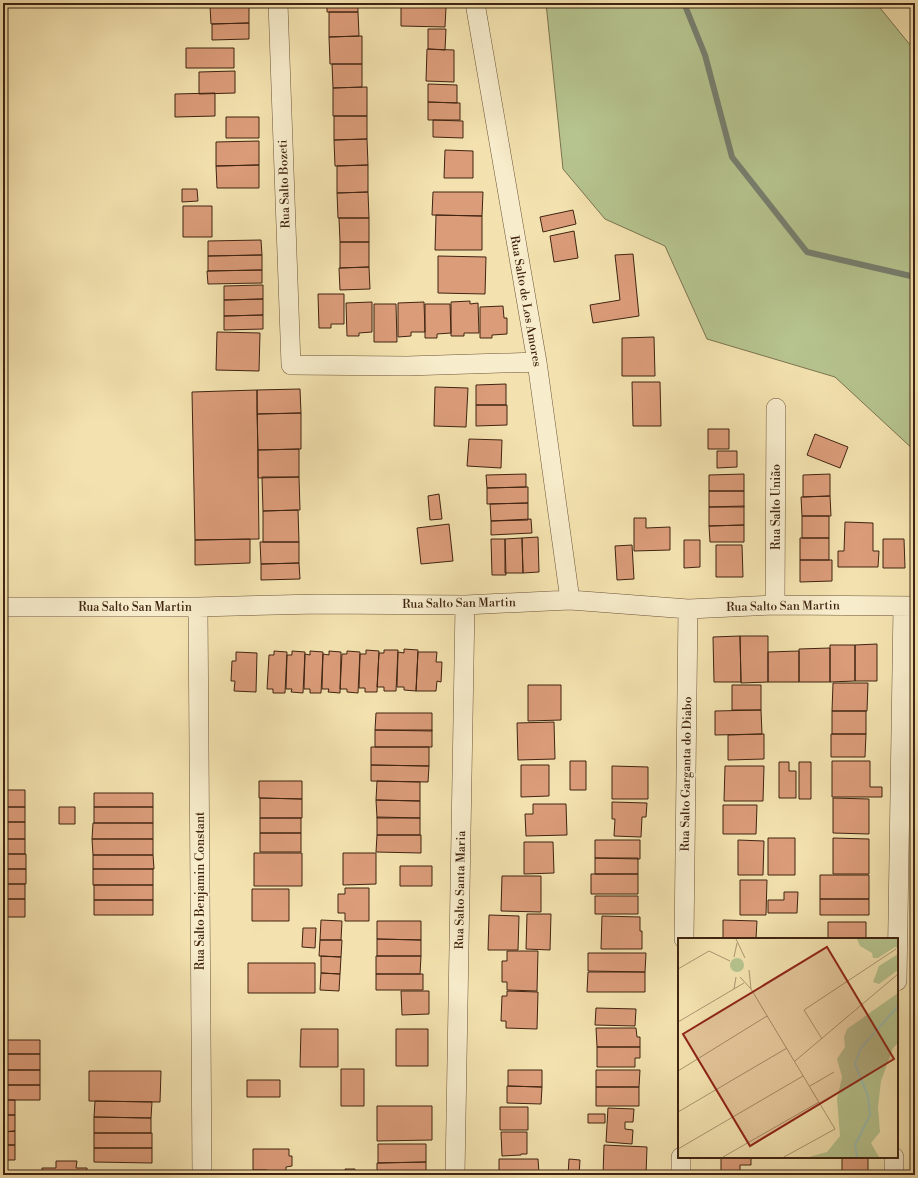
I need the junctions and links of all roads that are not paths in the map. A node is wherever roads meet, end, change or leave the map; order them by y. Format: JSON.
{"nodes":[{"id":1,"x":278,"y":3,"type":"edge"},
{"id":2,"x":475,"y":3,"type":"edge"},
{"id":3,"x":537,"y":362,"type":"junction"},
{"id":4,"x":776,"y":408,"type":"dead end"},
{"id":5,"x":570,"y":600,"type":"junction"},
{"id":6,"x":465,"y":604,"type":"junction"},
{"id":7,"x":775,"y":605,"type":"junction"},
{"id":8,"x":909,"y":606,"type":"edge"},
{"id":9,"x":3,"y":607,"type":"edge"},
{"id":10,"x":198,"y":607,"type":"junction"},
{"id":11,"x":688,"y":609,"type":"junction"},
{"id":12,"x":684,"y":938,"type":"edge"},
{"id":13,"x":898,"y":950,"type":"edge"},
{"id":14,"x":681,"y":1158,"type":"edge"},
{"id":15,"x":894,"y":1158,"type":"edge"},
{"id":16,"x":202,"y":1175,"type":"edge"},
{"id":17,"x":455,"y":1175,"type":"edge"},
{"id":18,"x":681,"y":1175,"type":"edge"},
{"id":19,"x":894,"y":1175,"type":"edge"}],
"edges":[{"from":1,"to":3,"type":"street","name":"Rua Salto Bozeti"},
{"from":2,"to":3,"type":"street","name":"Rua Salto de Los Amores"},
{"from":3,"to":5,"type":"street","name":"Rua Salto de Los Amores"},
{"from":4,"to":7,"type":"street","name":"Rua Salto União"},
{"from":5,"to":6,"type":"street","name":"Rua Salto San Martin"},
{"from":5,"to":11,"type":"street","name":"Rua Salto San Martin"},
{"from":6,"to":10,"type":"street","name":"Rua Salto San Martin"},
{"from":6,"to":17,"type":"street","name":"Rua Salto Santa Maria"},
{"from":7,"to":8,"type":"street","name":"Rua Salto San Martin"},
{"from":7,"to":11,"type":"street","name":"Rua Salto San Martin"},
{"from":8,"to":13,"type":"street"},
{"from":9,"to":10,"type":"street","name":"Rua Salto San Martin"},
{"from":10,"to":16,"type":"street","name":"Rua Salto Benjamin Constant"},
{"from":11,"to":12,"type":"street","name":"Rua Salto Garganta do Diabo"},
{"from":14,"to":18,"type":"street"},
{"from":15,"to":19,"type":"street"}]}
